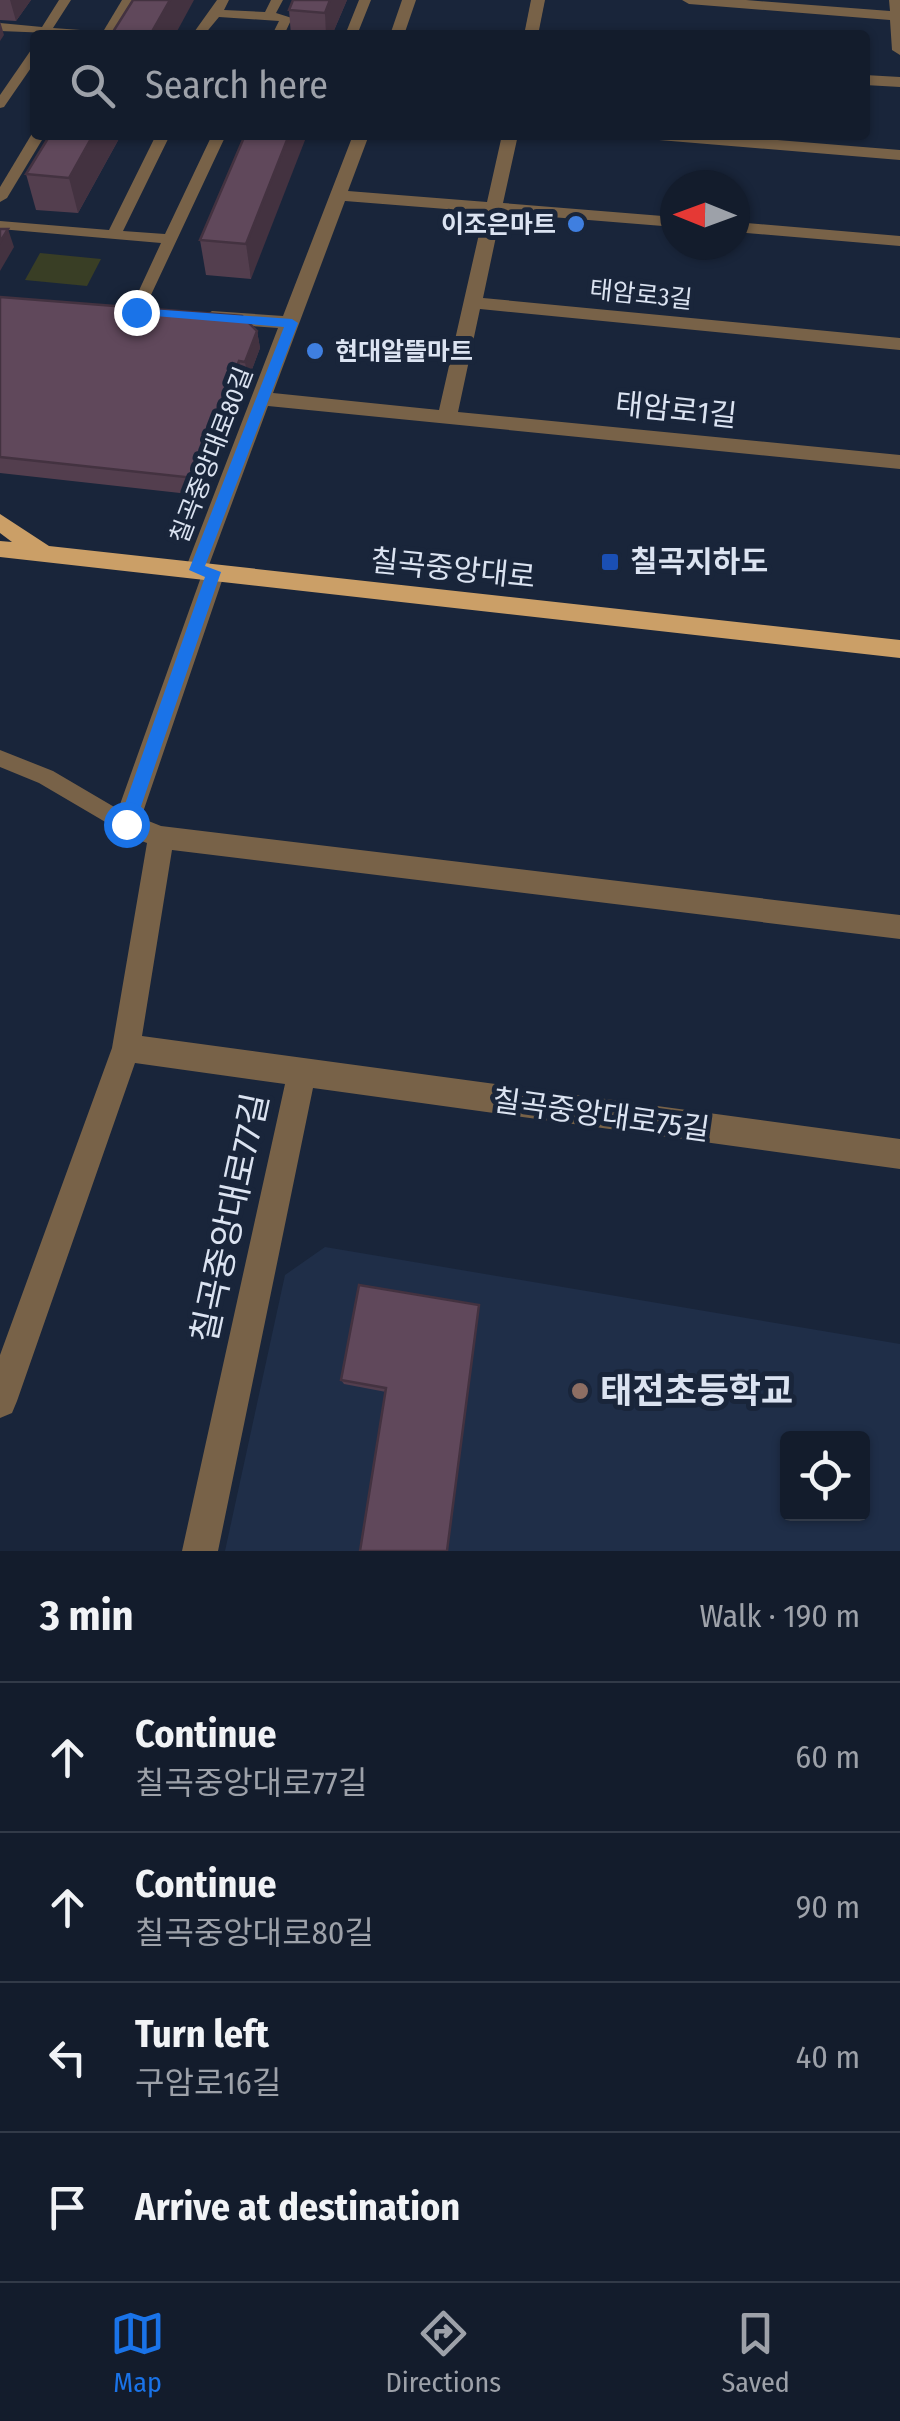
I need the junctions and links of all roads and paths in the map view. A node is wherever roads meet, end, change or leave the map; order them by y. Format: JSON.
{"nodes":[{"id":1,"x":65,"y":0,"type":"edge"},
{"id":2,"x":128,"y":0,"type":"edge"},
{"id":3,"x":277,"y":0,"type":"edge"},
{"id":4,"x":365,"y":0,"type":"edge"},
{"id":5,"x":410,"y":0,"type":"edge"},
{"id":6,"x":538,"y":0,"type":"edge"},
{"id":7,"x":689,"y":0,"type":"edge"},
{"id":8,"x":220,"y":6,"type":"edge"},
{"id":9,"x":897,"y":10,"type":"edge"},
{"id":10,"x":270,"y":16,"type":"junction"},
{"id":11,"x":0,"y":28,"type":"edge"},
{"id":12,"x":30,"y":30,"type":"edge"},
{"id":13,"x":45,"y":30,"type":"edge"},
{"id":14,"x":110,"y":30,"type":"edge"},
{"id":15,"x":202,"y":30,"type":"edge"},
{"id":16,"x":280,"y":30,"type":"edge"},
{"id":17,"x":353,"y":30,"type":"edge"},
{"id":18,"x":399,"y":30,"type":"edge"},
{"id":19,"x":532,"y":30,"type":"edge"},
{"id":20,"x":900,"y":50,"type":"edge"},
{"id":21,"x":30,"y":61,"type":"edge"},
{"id":22,"x":870,"y":80,"type":"edge"},
{"id":23,"x":900,"y":82,"type":"edge"},
{"id":24,"x":0,"y":104,"type":"edge"},
{"id":25,"x":35,"y":140,"type":"edge"},
{"id":26,"x":161,"y":140,"type":"edge"},
{"id":27,"x":217,"y":140,"type":"edge"},
{"id":28,"x":359,"y":140,"type":"edge"},
{"id":29,"x":509,"y":140,"type":"edge"},
{"id":30,"x":722,"y":140,"type":"edge"},
{"id":31,"x":900,"y":154,"type":"edge"},
{"id":32,"x":340,"y":195,"type":"junction"},
{"id":33,"x":0,"y":198,"type":"edge"},
{"id":34,"x":495,"y":207,"type":"junction"},
{"id":35,"x":660,"y":221,"type":"edge"},
{"id":36,"x":0,"y":226,"type":"edge"},
{"id":37,"x":750,"y":229,"type":"edge"},
{"id":38,"x":114,"y":234,"type":"junction"},
{"id":39,"x":170,"y":239,"type":"junction"},
{"id":40,"x":900,"y":241,"type":"edge"},
{"id":41,"x":474,"y":302,"type":"junction"},
{"id":42,"x":136,"y":311,"type":"edge"},
{"id":43,"x":194,"y":316,"type":"edge"},
{"id":44,"x":292,"y":323,"type":"junction"},
{"id":45,"x":900,"y":344,"type":"edge"},
{"id":46,"x":262,"y":399,"type":"junction"},
{"id":47,"x":446,"y":417,"type":"junction"},
{"id":48,"x":900,"y":462,"type":"edge"},
{"id":49,"x":0,"y":522,"type":"edge"},
{"id":50,"x":0,"y":549,"type":"edge"},
{"id":51,"x":45,"y":555,"type":"junction"},
{"id":52,"x":0,"y":568,"type":"edge"},
{"id":53,"x":205,"y":571,"type":"junction"},
{"id":54,"x":900,"y":649,"type":"edge"},
{"id":55,"x":0,"y":758,"type":"edge"},
{"id":56,"x":126,"y":824,"type":"junction"},
{"id":57,"x":161,"y":837,"type":"junction"},
{"id":58,"x":900,"y":927,"type":"edge"},
{"id":59,"x":126,"y":1048,"type":"junction"},
{"id":60,"x":301,"y":1075,"type":"junction"},
{"id":61,"x":900,"y":1154,"type":"edge"},
{"id":62,"x":0,"y":1401,"type":"edge"},
{"id":63,"x":200,"y":1551,"type":"edge"}],
"edges":[{"from":1,"to":13,"type":"lane"},
{"from":2,"to":14,"type":"lane"},
{"from":3,"to":10,"type":"lane"},
{"from":4,"to":17,"type":"lane"},
{"from":5,"to":18,"type":"street"},
{"from":6,"to":19,"type":"street"},
{"from":7,"to":9,"type":"street"},
{"from":8,"to":10,"type":"lane"},
{"from":8,"to":15,"type":"lane"},
{"from":9,"to":20,"type":"street"},
{"from":10,"to":16,"type":"lane"},
{"from":11,"to":12,"type":"lane"},
{"from":21,"to":24,"type":"lane"},
{"from":22,"to":23,"type":"street"},
{"from":25,"to":33,"type":"lane"},
{"from":26,"to":38,"type":"lane"},
{"from":27,"to":39,"type":"lane"},
{"from":28,"to":32,"type":"street","name":"칠곡중앙대로80길"},
{"from":29,"to":34,"type":"street"},
{"from":30,"to":31,"type":"street"},
{"from":32,"to":34,"type":"street"},
{"from":32,"to":44,"type":"street","name":"칠곡중앙대로80길"},
{"from":34,"to":35,"type":"street"},
{"from":34,"to":41,"type":"street"},
{"from":36,"to":38,"type":"lane"},
{"from":37,"to":40,"type":"street"},
{"from":38,"to":39,"type":"lane"},
{"from":39,"to":42,"type":"lane"},
{"from":41,"to":45,"type":"street","name":"태암로3길"},
{"from":41,"to":47,"type":"street"},
{"from":43,"to":44,"type":"street"},
{"from":44,"to":46,"type":"street","name":"칠곡중앙대로80길"},
{"from":46,"to":47,"type":"street","name":"태암로1길"},
{"from":46,"to":53,"type":"street","name":"칠곡중앙대로80길"},
{"from":47,"to":48,"type":"street","name":"태암로1길"},
{"from":49,"to":51,"type":"main road"},
{"from":50,"to":51,"type":"main road","name":"칠곡중앙대로"},
{"from":51,"to":52,"type":"main road"},
{"from":51,"to":53,"type":"main road","name":"칠곡중앙대로"},
{"from":53,"to":54,"type":"main road","name":"칠곡중앙대로"},
{"from":53,"to":56,"type":"street"},
{"from":55,"to":56,"type":"lane"},
{"from":56,"to":57,"type":"street"},
{"from":57,"to":58,"type":"street"},
{"from":57,"to":59,"type":"street"},
{"from":59,"to":60,"type":"street","name":"칠곡중앙대로77길"},
{"from":59,"to":62,"type":"street"},
{"from":60,"to":61,"type":"street","name":"칠곡중앙대로75길"},
{"from":60,"to":63,"type":"street","name":"칠곡중앙대로77길"}]}
